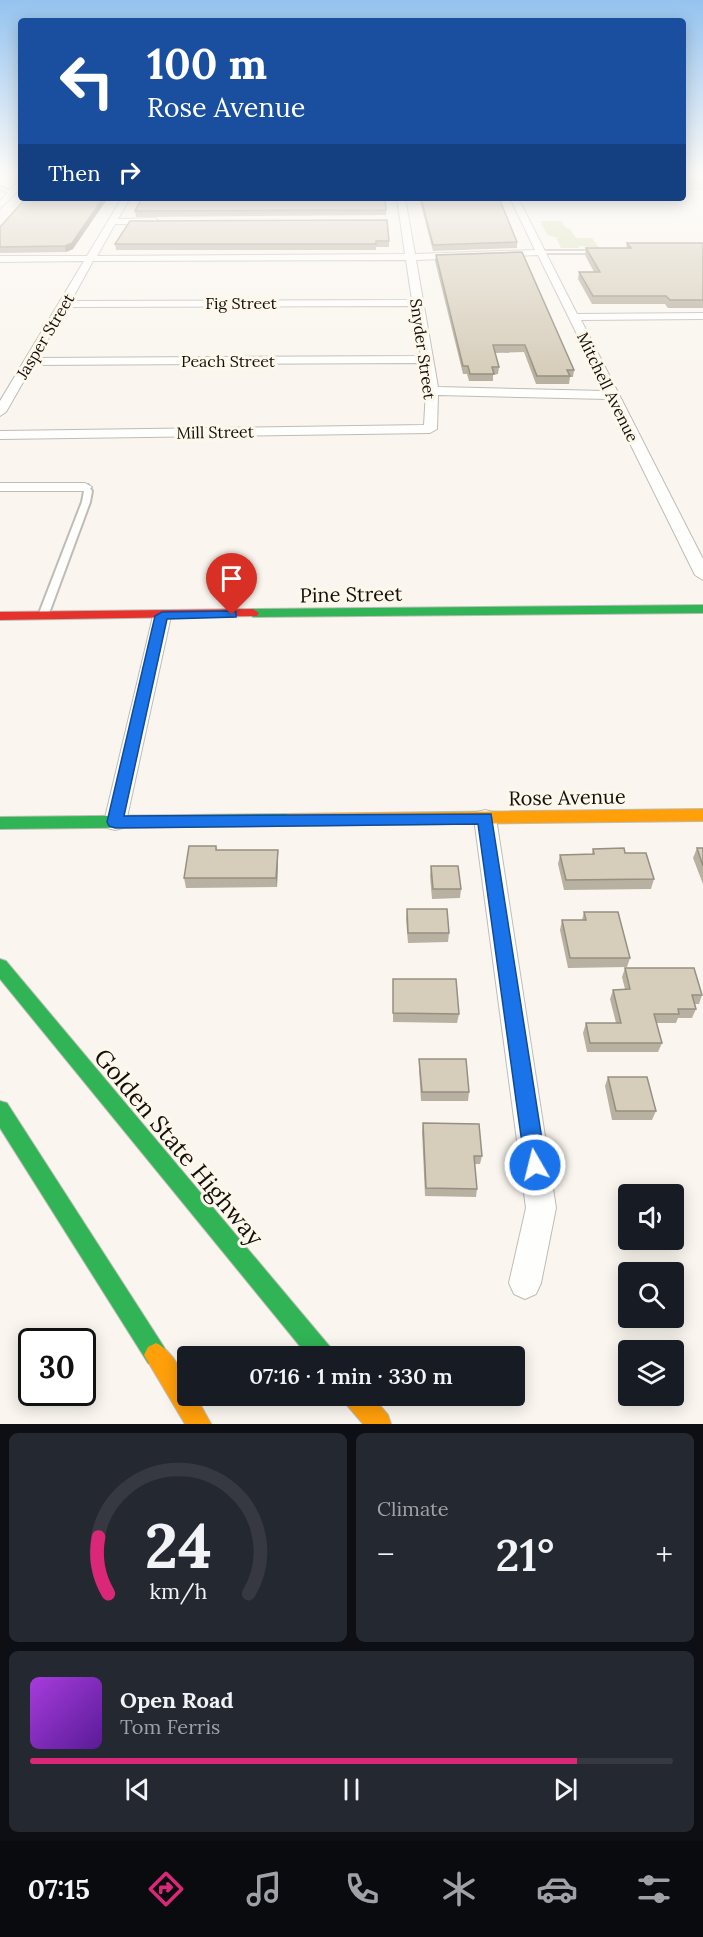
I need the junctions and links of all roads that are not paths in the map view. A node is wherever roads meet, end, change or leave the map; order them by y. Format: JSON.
{"nodes":[{"id":1,"x":102,"y":240,"type":"edge"},
{"id":2,"x":404,"y":240,"type":"edge"},
{"id":3,"x":535,"y":240,"type":"edge"},
{"id":4,"x":541,"y":252,"type":"junction"},
{"id":5,"x":606,"y":252,"type":"edge"},
{"id":6,"x":409,"y":258,"type":"junction"},
{"id":7,"x":0,"y":259,"type":"edge"},
{"id":8,"x":91,"y":259,"type":"junction"},
{"id":9,"x":418,"y":303,"type":"junction"},
{"id":10,"x":64,"y":304,"type":"junction"},
{"id":11,"x":703,"y":316,"type":"edge"},
{"id":12,"x":573,"y":317,"type":"junction"},
{"id":13,"x":427,"y":359,"type":"junction"},
{"id":14,"x":29,"y":362,"type":"junction"},
{"id":15,"x":432,"y":391,"type":"junction"},
{"id":16,"x":611,"y":394,"type":"junction"},
{"id":17,"x":0,"y":412,"type":"edge"},
{"id":18,"x":430,"y":429,"type":"joint"},
{"id":19,"x":0,"y":435,"type":"edge"},
{"id":20,"x":0,"y":487,"type":"edge"},
{"id":21,"x":85,"y":487,"type":"joint"},
{"id":22,"x":695,"y":546,"type":"edge"},
{"id":23,"x":703,"y":575,"type":"edge"},
{"id":24,"x":703,"y":609,"type":"edge"},
{"id":25,"x":0,"y":616,"type":"edge"},
{"id":26,"x":43,"y":616,"type":"junction"},
{"id":27,"x":162,"y":616,"type":"junction"},
{"id":28,"x":703,"y":815,"type":"edge"},
{"id":29,"x":485,"y":818,"type":"junction"},
{"id":30,"x":115,"y":822,"type":"junction"},
{"id":31,"x":0,"y":823,"type":"edge"},
{"id":32,"x":0,"y":966,"type":"edge"},
{"id":33,"x":0,"y":1110,"type":"edge"},
{"id":34,"x":525,"y":1282,"type":"dead end"},
{"id":35,"x":315,"y":1346,"type":"edge"},
{"id":36,"x":364,"y":1406,"type":"edge"},
{"id":37,"x":199,"y":1424,"type":"edge"},
{"id":38,"x":379,"y":1424,"type":"edge"}],
"edges":[{"from":1,"to":8,"type":"street","name":"Jasper Street"},
{"from":2,"to":6,"type":"street","name":"Snyder Street"},
{"from":3,"to":4,"type":"street","name":"Mitchell Avenue"},
{"from":4,"to":5,"type":"lane"},
{"from":4,"to":6,"type":"street"},
{"from":4,"to":12,"type":"street","name":"Mitchell Avenue"},
{"from":6,"to":8,"type":"street"},
{"from":6,"to":9,"type":"street","name":"Snyder Street"},
{"from":7,"to":8,"type":"street"},
{"from":8,"to":10,"type":"street","name":"Jasper Street"},
{"from":9,"to":10,"type":"street","name":"Fig Street"},
{"from":9,"to":13,"type":"street","name":"Snyder Street"},
{"from":10,"to":14,"type":"street","name":"Jasper Street"},
{"from":11,"to":12,"type":"street"},
{"from":12,"to":16,"type":"street","name":"Mitchell Avenue"},
{"from":13,"to":14,"type":"street","name":"Peach Street"},
{"from":13,"to":15,"type":"street","name":"Snyder Street"},
{"from":14,"to":17,"type":"street","name":"Jasper Street"},
{"from":15,"to":16,"type":"street"},
{"from":15,"to":18,"type":"street","name":"Snyder Street"},
{"from":16,"to":22,"type":"street","name":"Mitchell Avenue"},
{"from":18,"to":19,"type":"street","name":"Mill Street"},
{"from":20,"to":21,"type":"street"},
{"from":21,"to":26,"type":"lane"},
{"from":22,"to":23,"type":"street","name":"Mitchell Avenue"},
{"from":24,"to":27,"type":"main road","name":"Pine Street"},
{"from":25,"to":26,"type":"main road","name":"Pine Street"},
{"from":26,"to":27,"type":"main road","name":"Pine Street"},
{"from":27,"to":30,"type":"street"},
{"from":28,"to":29,"type":"main road","name":"Rose Avenue"},
{"from":29,"to":30,"type":"main road","name":"Rose Avenue"},
{"from":29,"to":34,"type":"street"},
{"from":30,"to":31,"type":"main road","name":"Rose Avenue"},
{"from":32,"to":35,"type":"main road","name":"Golden State Highway"},
{"from":33,"to":37,"type":"main road"},
{"from":36,"to":38,"type":"main road"}]}
